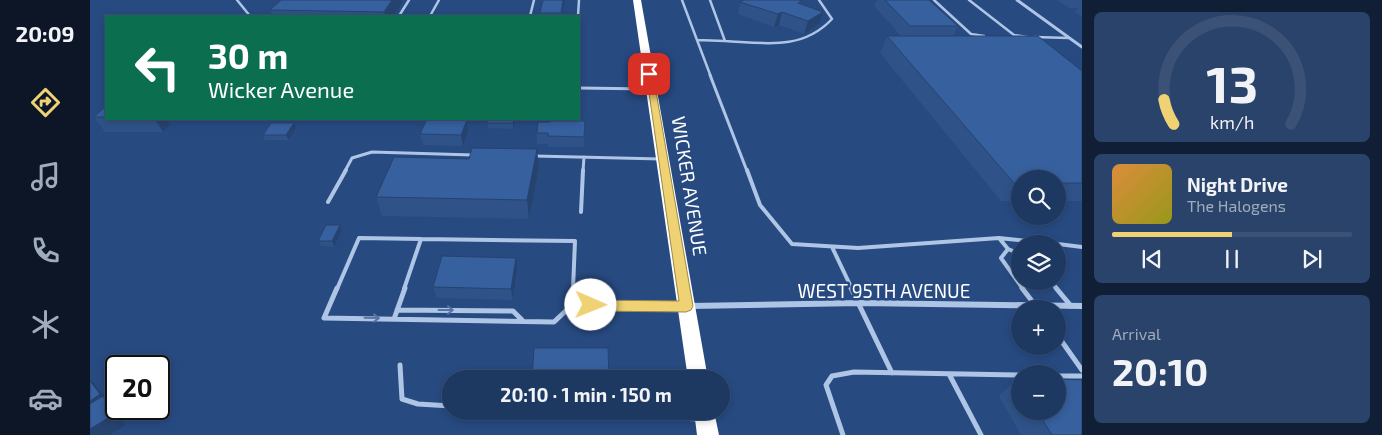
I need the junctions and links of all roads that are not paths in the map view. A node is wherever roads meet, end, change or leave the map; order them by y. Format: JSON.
{"nodes":[{"id":1,"x":237,"y":0,"type":"edge"},
{"id":2,"x":409,"y":0,"type":"edge"},
{"id":3,"x":439,"y":0,"type":"edge"},
{"id":4,"x":534,"y":0,"type":"edge"},
{"id":5,"x":579,"y":0,"type":"edge"},
{"id":6,"x":637,"y":0,"type":"edge"},
{"id":7,"x":682,"y":0,"type":"edge"},
{"id":8,"x":710,"y":0,"type":"edge"},
{"id":9,"x":818,"y":0,"type":"edge"},
{"id":10,"x":934,"y":0,"type":"edge"},
{"id":11,"x":969,"y":0,"type":"edge"},
{"id":12,"x":1017,"y":0,"type":"edge"},
{"id":13,"x":249,"y":15,"type":"edge"},
{"id":14,"x":400,"y":15,"type":"edge"},
{"id":15,"x":431,"y":15,"type":"edge"},
{"id":16,"x":530,"y":15,"type":"edge"},
{"id":17,"x":578,"y":15,"type":"edge"},
{"id":18,"x":1014,"y":35,"type":"junction"},
{"id":19,"x":1008,"y":36,"type":"edge"},
{"id":20,"x":990,"y":37,"type":"edge"},
{"id":21,"x":1068,"y":38,"type":"junction"},
{"id":22,"x":697,"y":40,"type":"junction"},
{"id":23,"x":724,"y":41,"type":"junction"},
{"id":24,"x":1082,"y":47,"type":"edge"},
{"id":25,"x":580,"y":88,"type":"edge"},
{"id":26,"x":651,"y":89,"type":"junction"},
{"id":27,"x":481,"y":155,"type":"edge"},
{"id":28,"x":528,"y":156,"type":"edge"},
{"id":29,"x":584,"y":157,"type":"junction"},
{"id":30,"x":663,"y":159,"type":"junction"},
{"id":31,"x":328,"y":202,"type":"dead end"},
{"id":32,"x":581,"y":212,"type":"dead end"},
{"id":33,"x":999,"y":238,"type":"junction"},
{"id":34,"x":421,"y":239,"type":"junction"},
{"id":35,"x":1011,"y":239,"type":"edge"},
{"id":36,"x":1066,"y":245,"type":"edge"},
{"id":37,"x":832,"y":247,"type":"junction"},
{"id":38,"x":1082,"y":247,"type":"edge"},
{"id":39,"x":1008,"y":249,"type":"junction"},
{"id":40,"x":1011,"y":250,"type":"edge"},
{"id":41,"x":1058,"y":290,"type":"edge"},
{"id":42,"x":1031,"y":300,"type":"edge"},
{"id":43,"x":860,"y":303,"type":"junction"},
{"id":44,"x":572,"y":305,"type":"junction"},
{"id":45,"x":686,"y":306,"type":"junction"},
{"id":46,"x":1011,"y":306,"type":"edge"},
{"id":47,"x":1066,"y":306,"type":"edge"},
{"id":48,"x":1071,"y":306,"type":"junction"},
{"id":49,"x":1082,"y":306,"type":"edge"},
{"id":50,"x":397,"y":310,"type":"junction"},
{"id":51,"x":394,"y":319,"type":"junction"},
{"id":52,"x":523,"y":321,"type":"junction"},
{"id":53,"x":1066,"y":347,"type":"edge"},
{"id":54,"x":400,"y":365,"type":"dead end"},
{"id":55,"x":697,"y":370,"type":"edge"},
{"id":56,"x":1082,"y":370,"type":"edge"},
{"id":57,"x":892,"y":373,"type":"junction"},
{"id":58,"x":949,"y":374,"type":"junction"},
{"id":59,"x":1011,"y":375,"type":"edge"},
{"id":60,"x":1066,"y":376,"type":"edge"},
{"id":61,"x":1082,"y":376,"type":"edge"},
{"id":62,"x":442,"y":405,"type":"edge"},
{"id":63,"x":676,"y":420,"type":"edge"},
{"id":64,"x":705,"y":422,"type":"edge"},
{"id":65,"x":843,"y":435,"type":"edge"},
{"id":66,"x":981,"y":435,"type":"edge"}],
"edges":[{"from":1,"to":13,"type":"lane"},
{"from":2,"to":14,"type":"lane"},
{"from":3,"to":15,"type":"lane"},
{"from":4,"to":16,"type":"lane"},
{"from":5,"to":17,"type":"lane"},
{"from":6,"to":26,"type":"highway","name":"WICKER AVENUE"},
{"from":7,"to":22,"type":"lane"},
{"from":8,"to":23,"type":"lane"},
{"from":9,"to":23,"type":"lane"},
{"from":10,"to":20,"type":"lane"},
{"from":11,"to":18,"type":"lane"},
{"from":12,"to":21,"type":"street"},
{"from":18,"to":19,"type":"lane"},
{"from":18,"to":21,"type":"lane"},
{"from":21,"to":24,"type":"street"},
{"from":22,"to":23,"type":"lane"},
{"from":22,"to":37,"type":"lane"},
{"from":25,"to":26,"type":"lane"},
{"from":26,"to":30,"type":"highway","name":"WICKER AVENUE"},
{"from":27,"to":31,"type":"lane"},
{"from":28,"to":29,"type":"lane"},
{"from":29,"to":30,"type":"lane"},
{"from":29,"to":32,"type":"lane"},
{"from":30,"to":45,"type":"highway","name":"WICKER AVENUE"},
{"from":33,"to":35,"type":"lane"},
{"from":33,"to":37,"type":"lane"},
{"from":33,"to":39,"type":"lane"},
{"from":34,"to":44,"type":"lane"},
{"from":34,"to":50,"type":"lane"},
{"from":34,"to":51,"type":"lane","one_way":true},
{"from":36,"to":38,"type":"lane"},
{"from":37,"to":43,"type":"lane"},
{"from":39,"to":40,"type":"lane"},
{"from":39,"to":42,"type":"lane"},
{"from":41,"to":48,"type":"lane"},
{"from":43,"to":45,"type":"street","name":"WEST 95TH AVENUE"},
{"from":43,"to":46,"type":"street","name":"WEST 95TH AVENUE"},
{"from":43,"to":57,"type":"lane"},
{"from":44,"to":45,"type":"lane"},
{"from":44,"to":52,"type":"lane"},
{"from":45,"to":55,"type":"highway","name":"WICKER AVENUE"},
{"from":47,"to":48,"type":"street","name":"WEST 95TH AVENUE"},
{"from":48,"to":49,"type":"street","name":"WEST 95TH AVENUE"},
{"from":50,"to":51,"type":"lane"},
{"from":50,"to":52,"type":"lane","one_way":true},
{"from":51,"to":52,"type":"lane"},
{"from":53,"to":56,"type":"lane"},
{"from":54,"to":62,"type":"lane"},
{"from":57,"to":58,"type":"lane"},
{"from":57,"to":65,"type":"lane"},
{"from":58,"to":59,"type":"lane"},
{"from":58,"to":66,"type":"lane"},
{"from":60,"to":61,"type":"lane"},
{"from":63,"to":64,"type":"lane"}]}
